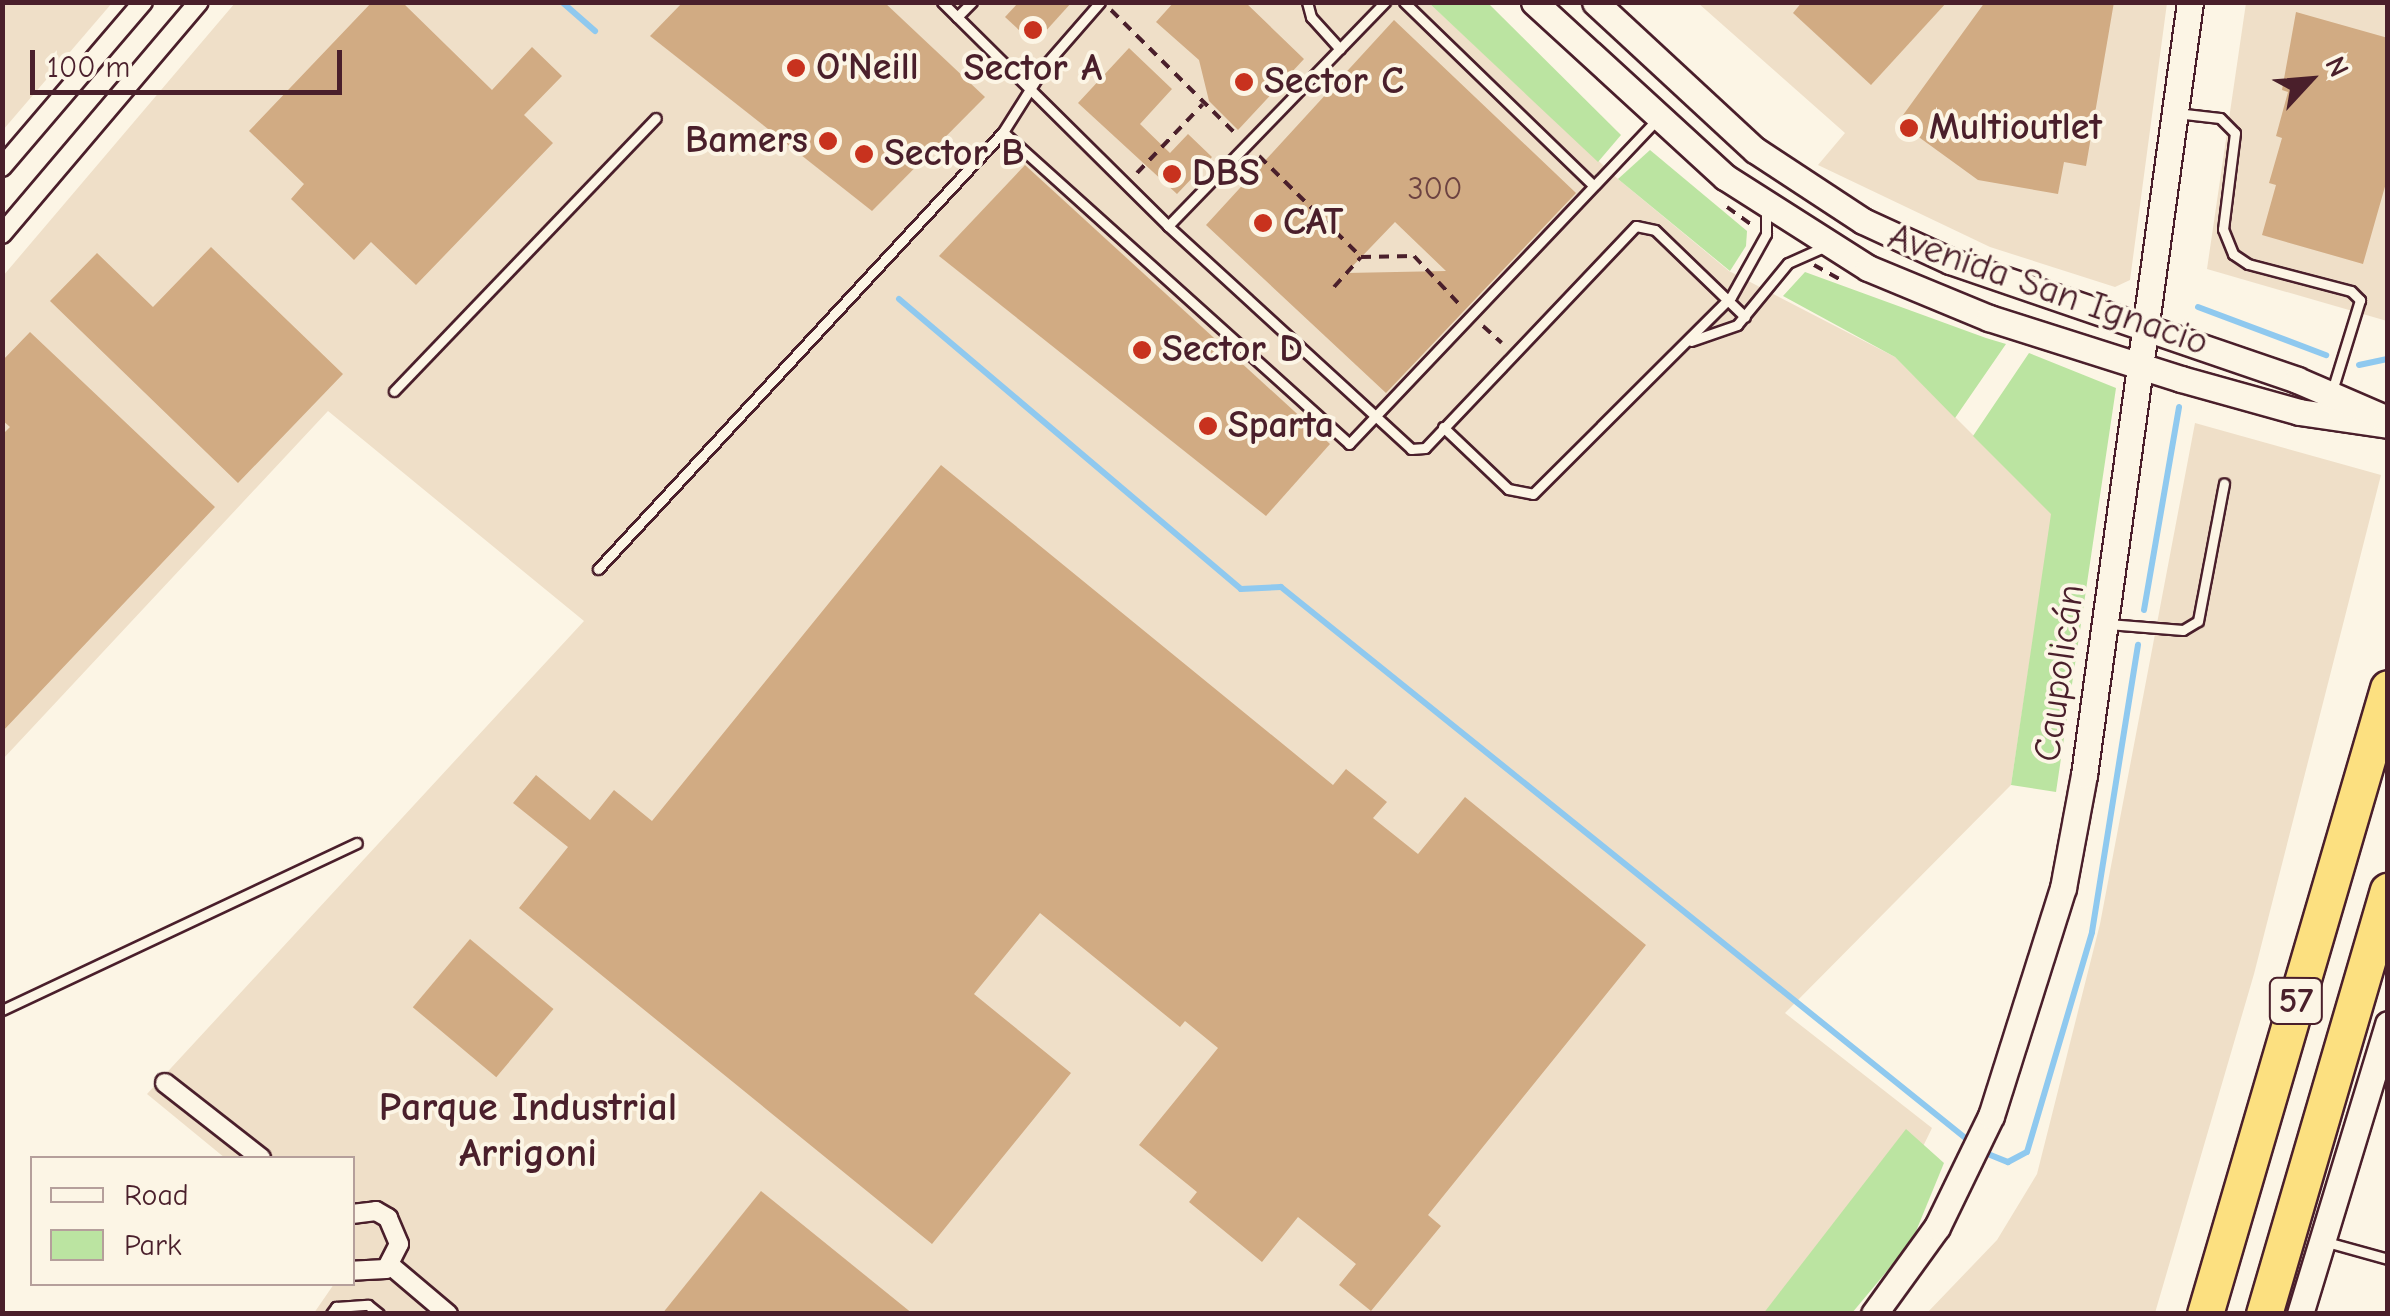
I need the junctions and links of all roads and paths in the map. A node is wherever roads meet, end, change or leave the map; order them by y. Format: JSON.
{"nodes":[{"id":1,"x":143,"y":2,"type":"edge"},
{"id":2,"x":199,"y":2,"type":"edge"},
{"id":3,"x":942,"y":2,"type":"edge"},
{"id":4,"x":972,"y":2,"type":"edge"},
{"id":5,"x":1101,"y":2,"type":"edge"},
{"id":6,"x":1307,"y":2,"type":"edge"},
{"id":7,"x":1385,"y":2,"type":"edge"},
{"id":8,"x":1404,"y":2,"type":"edge"},
{"id":9,"x":1534,"y":2,"type":"edge"},
{"id":10,"x":1594,"y":2,"type":"edge"},
{"id":11,"x":2190,"y":2,"type":"edge"},
{"id":12,"x":957,"y":18,"type":"junction"},
{"id":13,"x":1626,"y":33,"type":"junction"},
{"id":14,"x":1340,"y":49,"type":"junction"},
{"id":15,"x":1598,"y":64,"type":"junction"},
{"id":16,"x":1030,"y":88,"type":"junction"},
{"id":17,"x":1204,"y":104,"type":"junction"},
{"id":18,"x":2175,"y":113,"type":"junction"},
{"id":19,"x":656,"y":118,"type":"dead end"},
{"id":20,"x":1658,"y":118,"type":"junction"},
{"id":21,"x":1003,"y":132,"type":"junction"},
{"id":22,"x":1247,"y":144,"type":"junction"},
{"id":23,"x":2,"y":167,"type":"edge"},
{"id":24,"x":1127,"y":184,"type":"junction"},
{"id":25,"x":1593,"y":185,"type":"junction"},
{"id":26,"x":1765,"y":207,"type":"junction"},
{"id":27,"x":1168,"y":226,"type":"junction"},
{"id":28,"x":2,"y":234,"type":"edge"},
{"id":29,"x":1827,"y":246,"type":"junction"},
{"id":30,"x":1362,"y":257,"type":"junction"},
{"id":31,"x":1334,"y":287,"type":"dead end"},
{"id":32,"x":2061,"y":300,"type":"junction"},
{"id":33,"x":1728,"y":301,"type":"junction"},
{"id":34,"x":1472,"y":317,"type":"junction"},
{"id":35,"x":1745,"y":317,"type":"junction"},
{"id":36,"x":2146,"y":328,"type":"junction"},
{"id":37,"x":2052,"y":338,"type":"junction"},
{"id":38,"x":1688,"y":342,"type":"junction"},
{"id":39,"x":1514,"y":352,"type":"junction"},
{"id":40,"x":2142,"y":366,"type":"junction"},
{"id":41,"x":394,"y":391,"type":"dead end"},
{"id":42,"x":2331,"y":394,"type":"junction"},
{"id":43,"x":1377,"y":420,"type":"junction"},
{"id":44,"x":2388,"y":422,"type":"edge"},
{"id":45,"x":1443,"y":427,"type":"junction"},
{"id":46,"x":2224,"y":484,"type":"dead end"},
{"id":47,"x":598,"y":569,"type":"dead end"},
{"id":48,"x":2106,"y":624,"type":"junction"},
{"id":49,"x":2388,"y":688,"type":"edge"},
{"id":50,"x":357,"y":842,"type":"dead end"},
{"id":51,"x":2388,"y":891,"type":"edge"},
{"id":52,"x":2,"y":1010,"type":"edge"},
{"id":53,"x":2388,"y":1024,"type":"edge"},
{"id":54,"x":164,"y":1082,"type":"dead end"},
{"id":55,"x":258,"y":1156,"type":"edge"},
{"id":56,"x":355,"y":1214,"type":"edge"},
{"id":57,"x":2320,"y":1240,"type":"junction"},
{"id":58,"x":2388,"y":1259,"type":"edge"},
{"id":59,"x":390,"y":1265,"type":"junction"},
{"id":60,"x":355,"y":1272,"type":"edge"},
{"id":61,"x":331,"y":1314,"type":"edge"},
{"id":62,"x":379,"y":1314,"type":"edge"},
{"id":63,"x":448,"y":1314,"type":"edge"},
{"id":64,"x":1874,"y":1314,"type":"edge"},
{"id":65,"x":2204,"y":1314,"type":"edge"},
{"id":66,"x":2264,"y":1314,"type":"edge"},
{"id":67,"x":2300,"y":1314,"type":"edge"}],
"edges":[{"from":1,"to":23,"type":"street"},
{"from":2,"to":28,"type":"street"},
{"from":3,"to":12,"type":"lane"},
{"from":4,"to":12,"type":"lane"},
{"from":5,"to":16,"type":"lane"},
{"from":5,"to":17,"type":"path"},
{"from":6,"to":14,"type":"lane"},
{"from":7,"to":14,"type":"lane"},
{"from":8,"to":25,"type":"lane"},
{"from":9,"to":15,"type":"main road","name":"Avenida San Ignacio"},
{"from":10,"to":13,"type":"main road","name":"Avenida San Ignacio"},
{"from":11,"to":18,"type":"main road","name":"Caupolicán"},
{"from":12,"to":16,"type":"lane"},
{"from":13,"to":15,"type":"main road"},
{"from":13,"to":32,"type":"main road","name":"Avenida San Ignacio"},
{"from":14,"to":22,"type":"lane"},
{"from":15,"to":20,"type":"main road","name":"Avenida San Ignacio"},
{"from":16,"to":21,"type":"lane"},
{"from":16,"to":24,"type":"lane"},
{"from":17,"to":22,"type":"path"},
{"from":17,"to":24,"type":"path"},
{"from":18,"to":36,"type":"main road","name":"Caupolicán"},
{"from":18,"to":42,"type":"lane"},
{"from":19,"to":41,"type":"lane"},
{"from":20,"to":25,"type":"lane"},
{"from":20,"to":26,"type":"main road","name":"Avenida San Ignacio"},
{"from":21,"to":43,"type":"lane"},
{"from":21,"to":47,"type":"lane"},
{"from":22,"to":27,"type":"lane"},
{"from":22,"to":30,"type":"path"},
{"from":24,"to":27,"type":"lane"},
{"from":25,"to":34,"type":"lane"},
{"from":26,"to":29,"type":"main road","name":"Avenida San Ignacio"},
{"from":26,"to":33,"type":"lane"},
{"from":27,"to":43,"type":"lane"},
{"from":29,"to":35,"type":"lane"},
{"from":29,"to":37,"type":"main road","name":"Avenida San Ignacio"},
{"from":30,"to":31,"type":"path"},
{"from":30,"to":34,"type":"path"},
{"from":32,"to":36,"type":"main road","name":"Avenida San Ignacio"},
{"from":32,"to":37,"type":"main road"},
{"from":33,"to":35,"type":"lane"},
{"from":33,"to":38,"type":"lane"},
{"from":33,"to":39,"type":"lane"},
{"from":34,"to":39,"type":"path"},
{"from":34,"to":43,"type":"lane"},
{"from":35,"to":38,"type":"lane"},
{"from":36,"to":40,"type":"main road","name":"Caupolicán"},
{"from":36,"to":42,"type":"main road","name":"Avenida San Ignacio"},
{"from":37,"to":40,"type":"main road","name":"Avenida San Ignacio"},
{"from":38,"to":45,"type":"lane"},
{"from":39,"to":45,"type":"lane"},
{"from":40,"to":44,"type":"main road","name":"Avenida San Ignacio"},
{"from":40,"to":48,"type":"main road","name":"Caupolicán"},
{"from":42,"to":44,"type":"main road","name":"Avenida San Ignacio"},
{"from":43,"to":45,"type":"lane"},
{"from":46,"to":48,"type":"lane"},
{"from":48,"to":64,"type":"main road","name":"Caupolicán"},
{"from":49,"to":65,"type":"highway","number":"57"},
{"from":50,"to":52,"type":"lane"},
{"from":51,"to":66,"type":"highway","number":"57"},
{"from":53,"to":57,"type":"main road"},
{"from":54,"to":55,"type":"street"},
{"from":56,"to":59,"type":"street"},
{"from":57,"to":58,"type":"lane"},
{"from":57,"to":67,"type":"main road"},
{"from":59,"to":60,"type":"street"},
{"from":59,"to":63,"type":"street"},
{"from":61,"to":62,"type":"lane"}]}
